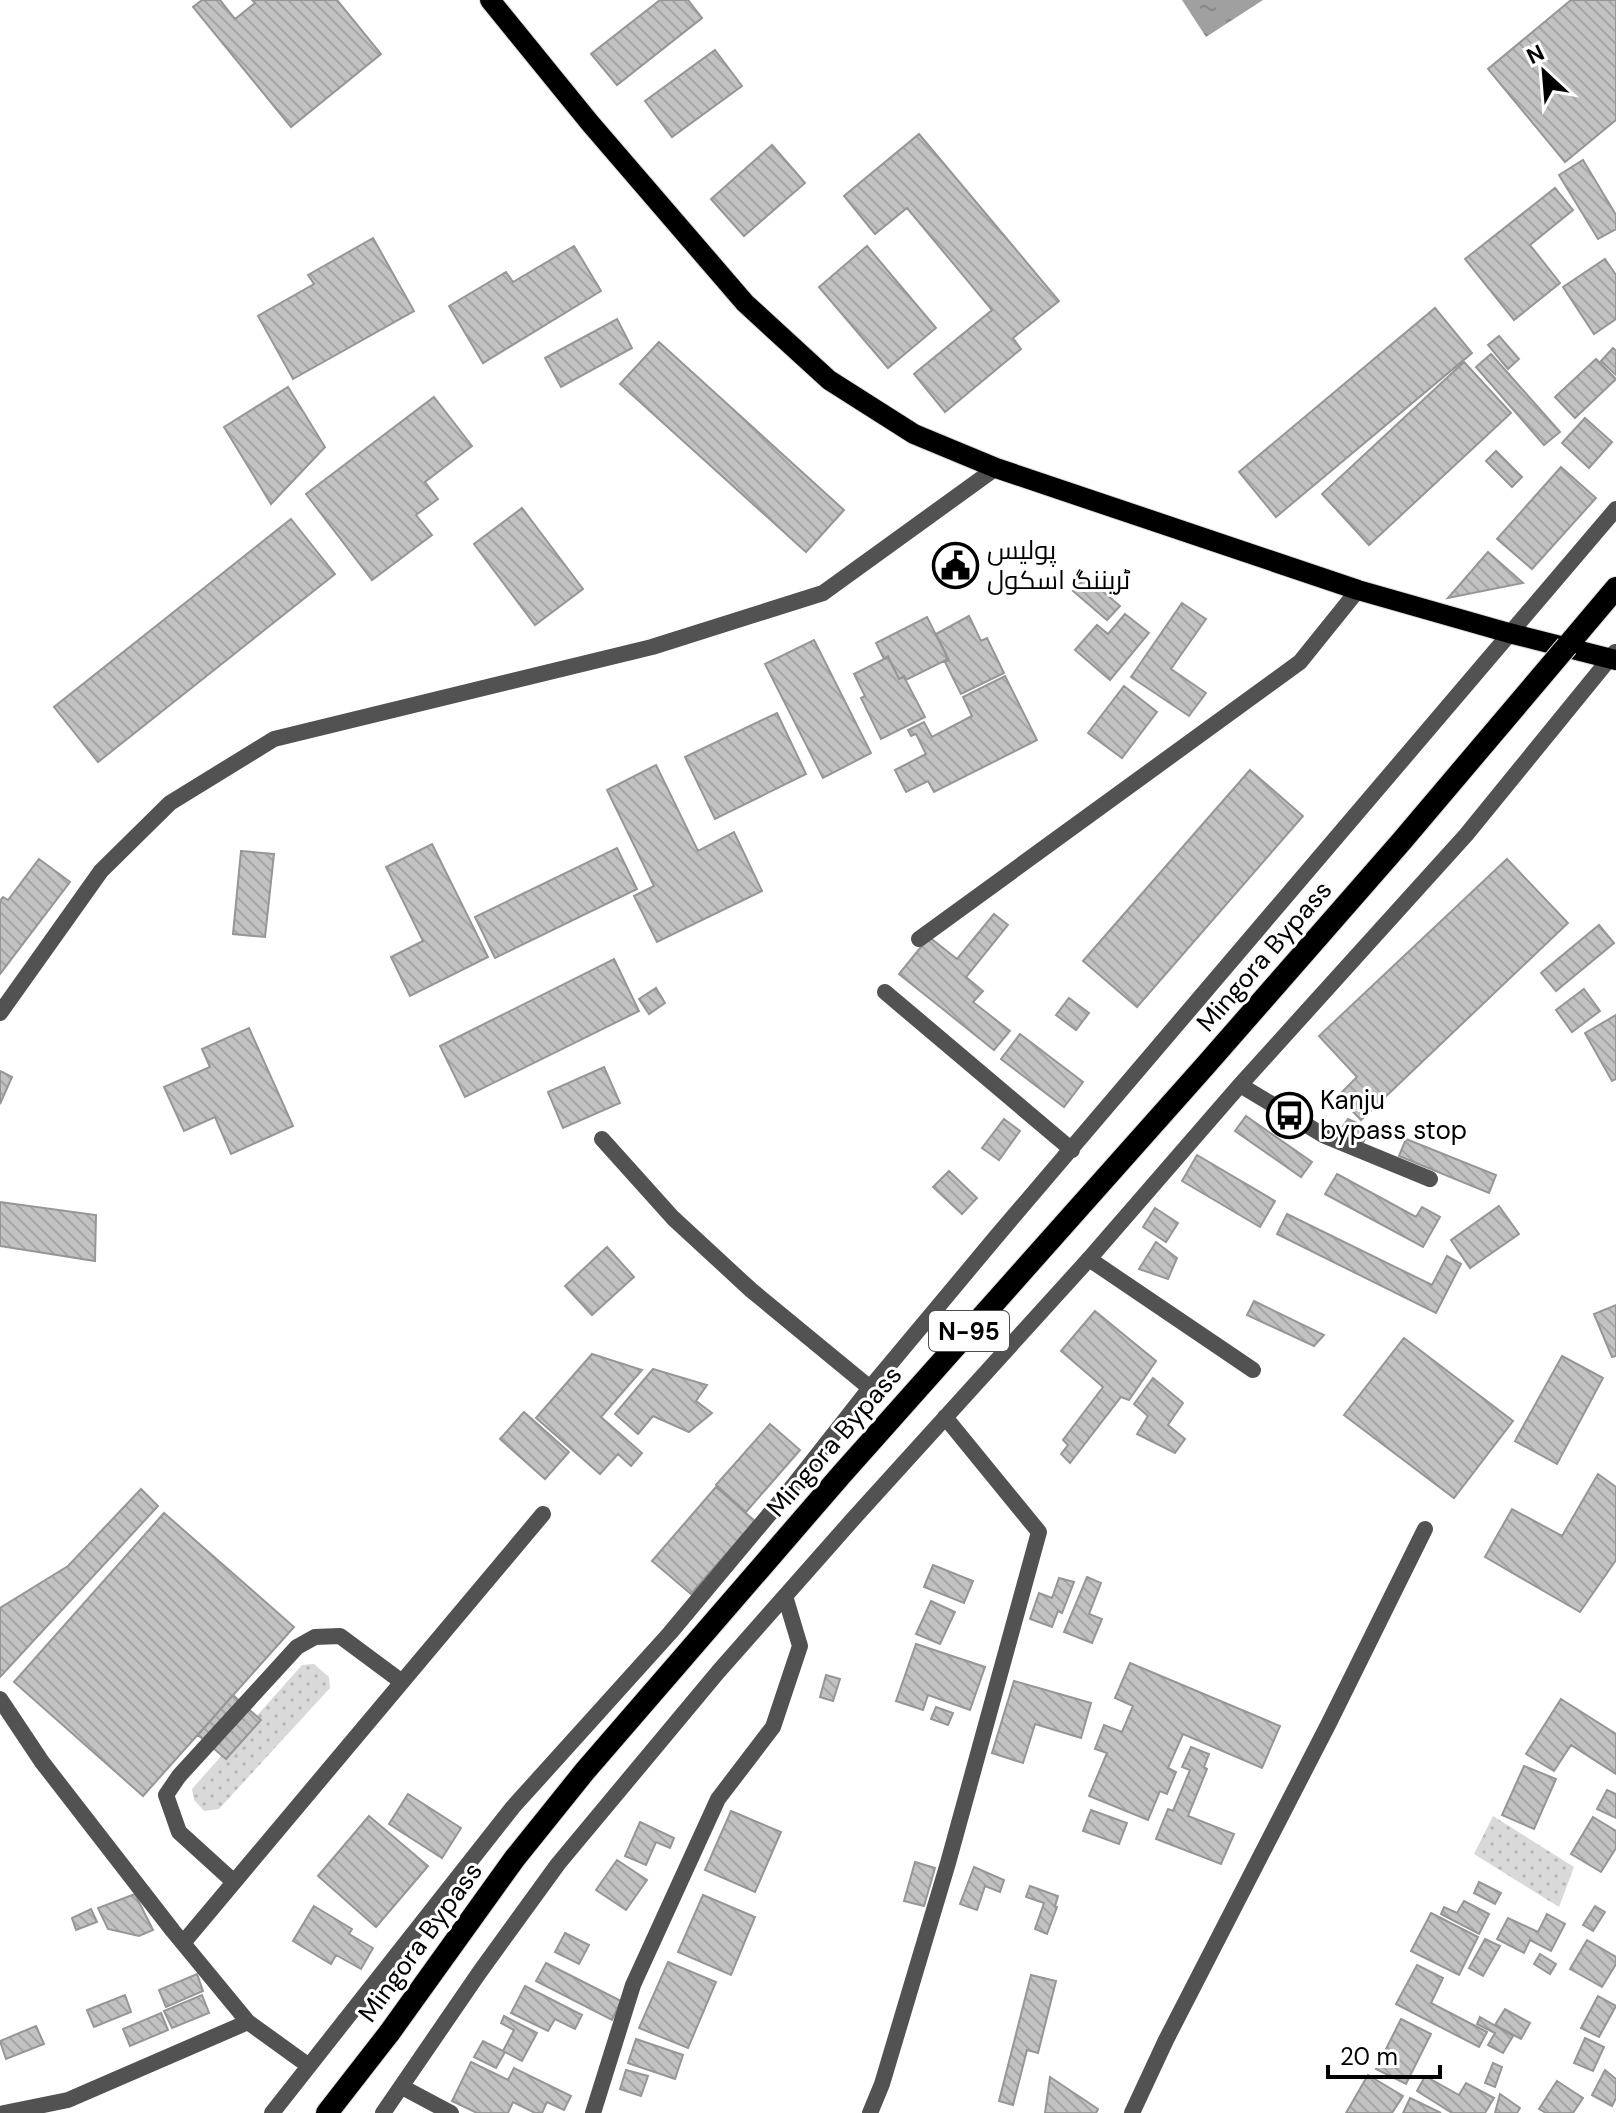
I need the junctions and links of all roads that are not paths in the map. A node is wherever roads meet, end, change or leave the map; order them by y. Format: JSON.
{"nodes":[{"id":1,"x":490,"y":0,"type":"edge"},
{"id":2,"x":996,"y":468,"type":"junction"},
{"id":3,"x":1616,"y":509,"type":"edge"},
{"id":4,"x":1616,"y":588,"type":"edge"},
{"id":5,"x":1358,"y":590,"type":"junction"},
{"id":6,"x":1509,"y":633,"type":"junction"},
{"id":7,"x":1614,"y":656,"type":"edge"},
{"id":8,"x":919,"y":939,"type":"dead end"},
{"id":9,"x":885,"y":992,"type":"dead end"},
{"id":10,"x":0,"y":1013,"type":"edge"},
{"id":11,"x":1240,"y":1085,"type":"junction"},
{"id":12,"x":602,"y":1139,"type":"dead end"},
{"id":13,"x":1072,"y":1150,"type":"junction"},
{"id":14,"x":1430,"y":1179,"type":"dead end"},
{"id":15,"x":1089,"y":1259,"type":"junction"},
{"id":16,"x":1253,"y":1370,"type":"dead end"},
{"id":17,"x":870,"y":1388,"type":"junction"},
{"id":18,"x":945,"y":1417,"type":"junction"},
{"id":19,"x":543,"y":1514,"type":"dead end"},
{"id":20,"x":1425,"y":1529,"type":"dead end"},
{"id":21,"x":785,"y":1596,"type":"junction"},
{"id":22,"x":402,"y":1682,"type":"junction"},
{"id":23,"x":0,"y":1699,"type":"edge"},
{"id":24,"x":234,"y":1882,"type":"junction"},
{"id":25,"x":183,"y":1943,"type":"junction"},
{"id":26,"x":248,"y":2022,"type":"junction"},
{"id":27,"x":309,"y":2066,"type":"junction"},
{"id":28,"x":402,"y":2087,"type":"junction"},
{"id":29,"x":4,"y":2113,"type":"edge"},
{"id":30,"x":272,"y":2113,"type":"edge"},
{"id":31,"x":327,"y":2113,"type":"edge"},
{"id":32,"x":383,"y":2113,"type":"edge"},
{"id":33,"x":451,"y":2113,"type":"edge"},
{"id":34,"x":593,"y":2113,"type":"edge"},
{"id":35,"x":870,"y":2113,"type":"edge"},
{"id":36,"x":1132,"y":2113,"type":"edge"}],
"edges":[{"from":1,"to":2,"type":"main road"},
{"from":2,"to":5,"type":"main road"},
{"from":2,"to":10,"type":"street"},
{"from":3,"to":6,"type":"street"},
{"from":4,"to":31,"type":"highway","name":"Mingora Bypass","number":"N-95","bridge":true},
{"from":5,"to":6,"type":"main road"},
{"from":5,"to":8,"type":"street"},
{"from":6,"to":7,"type":"main road"},
{"from":6,"to":13,"type":"street"},
{"from":7,"to":11,"type":"street"},
{"from":9,"to":13,"type":"street"},
{"from":11,"to":14,"type":"street"},
{"from":11,"to":15,"type":"street"},
{"from":12,"to":17,"type":"street"},
{"from":13,"to":17,"type":"street"},
{"from":15,"to":16,"type":"street"},
{"from":15,"to":18,"type":"street"},
{"from":17,"to":27,"type":"street"},
{"from":18,"to":21,"type":"street"},
{"from":18,"to":35,"type":"street"},
{"from":19,"to":22,"type":"street"},
{"from":20,"to":36,"type":"street"},
{"from":21,"to":28,"type":"street"},
{"from":21,"to":34,"type":"street"},
{"from":22,"to":24,"type":"street"},
{"from":22,"to":24,"type":"street"},
{"from":23,"to":25,"type":"street"},
{"from":24,"to":25,"type":"street"},
{"from":25,"to":26,"type":"street"},
{"from":26,"to":27,"type":"street"},
{"from":26,"to":29,"type":"street"},
{"from":27,"to":30,"type":"street"},
{"from":28,"to":32,"type":"street"},
{"from":28,"to":33,"type":"street"}]}
